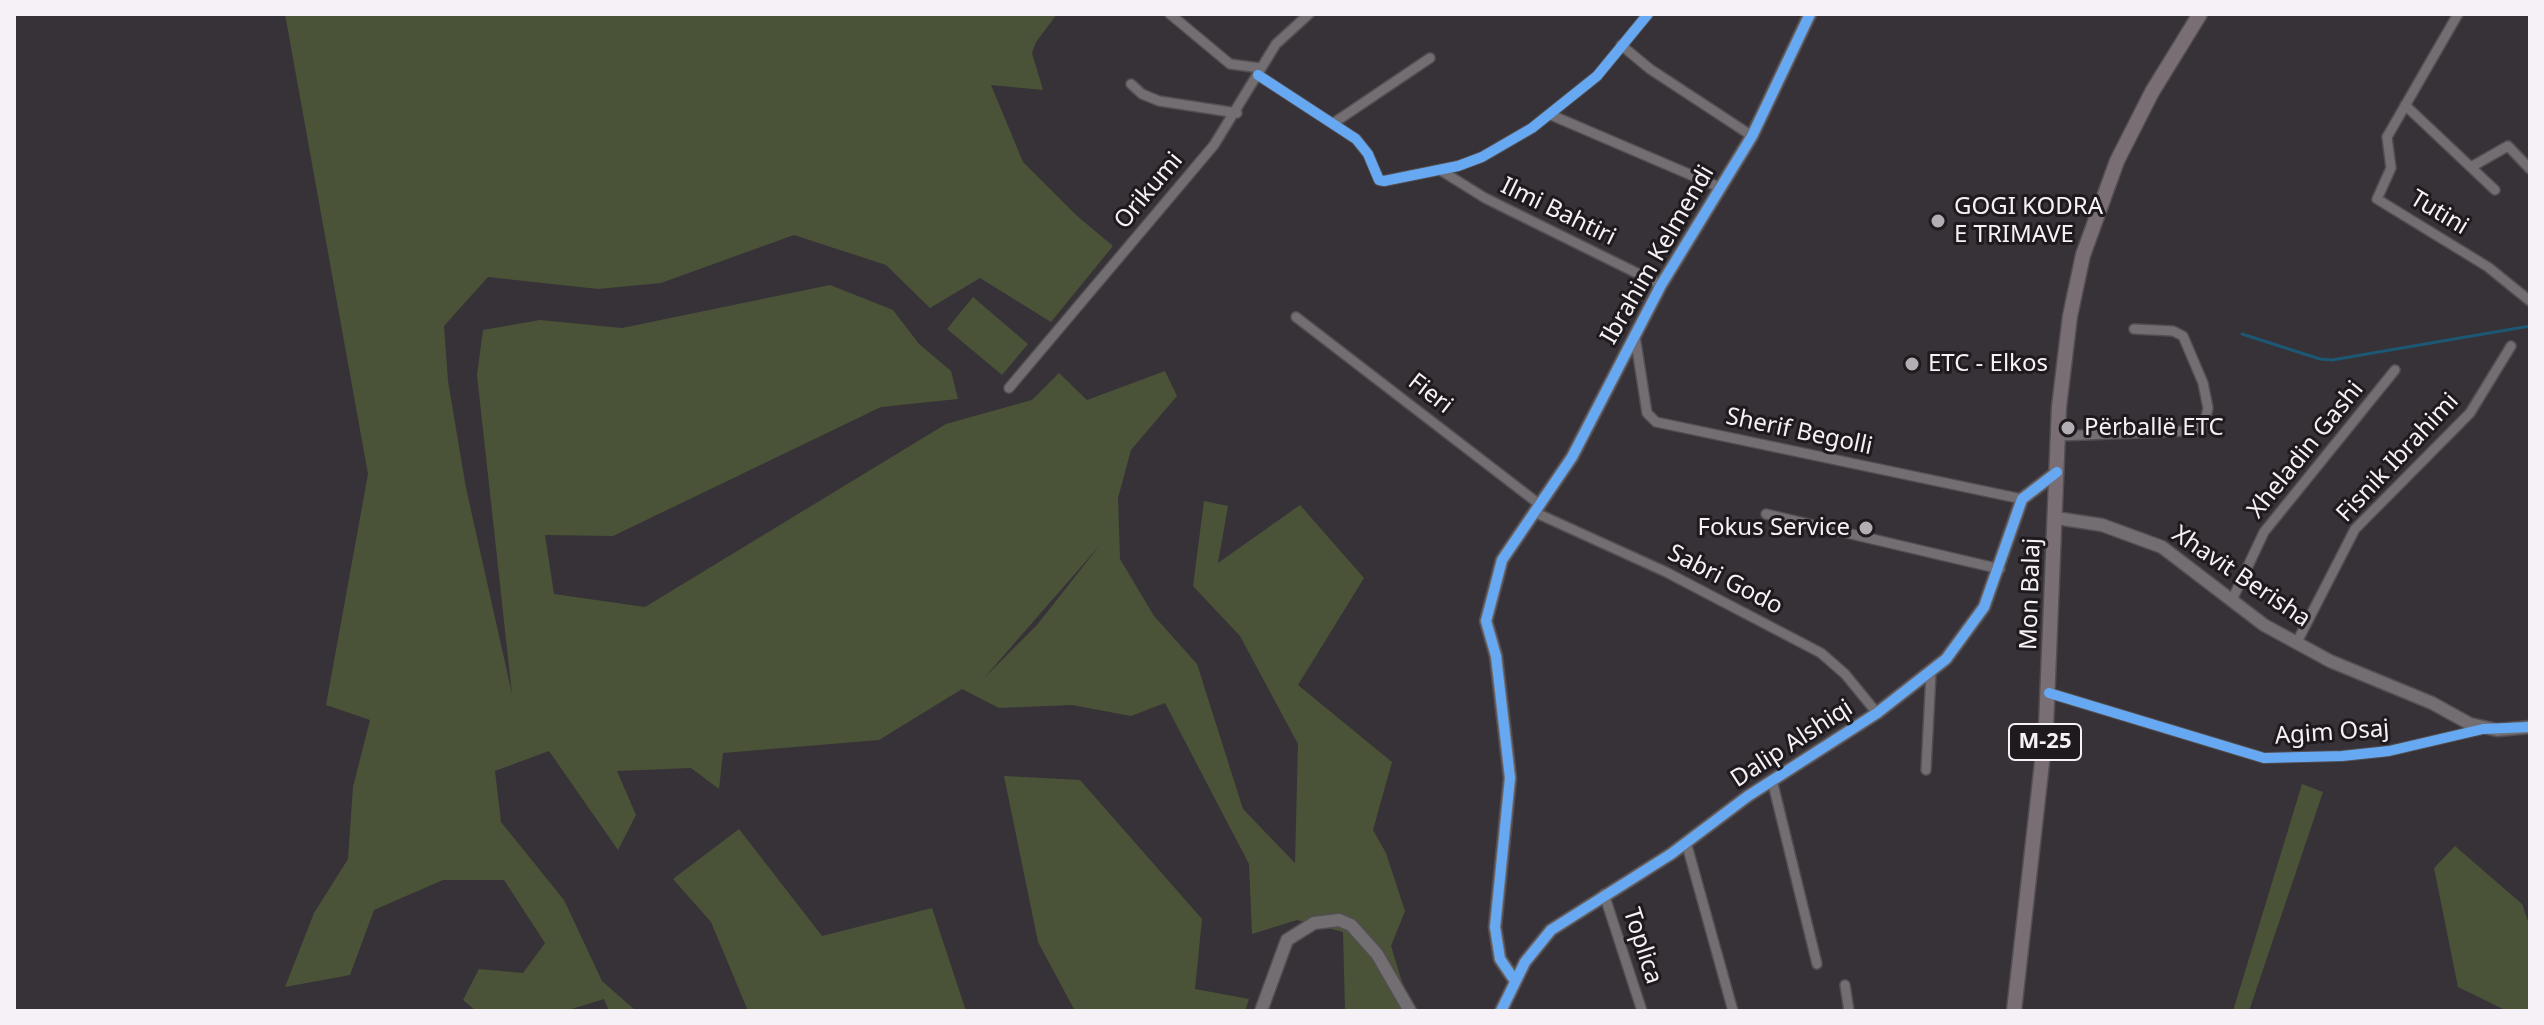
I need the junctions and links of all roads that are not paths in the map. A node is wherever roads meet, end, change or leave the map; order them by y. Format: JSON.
{"nodes":[{"id":1,"x":1170,"y":14,"type":"edge"},
{"id":2,"x":1309,"y":14,"type":"edge"},
{"id":3,"x":1648,"y":14,"type":"edge"},
{"id":4,"x":1810,"y":14,"type":"edge"},
{"id":5,"x":2200,"y":14,"type":"edge"},
{"id":6,"x":2458,"y":14,"type":"edge"},
{"id":7,"x":1621,"y":45,"type":"junction"},
{"id":8,"x":1430,"y":58,"type":"dead end"},
{"id":9,"x":1259,"y":71,"type":"junction"},
{"id":10,"x":1131,"y":84,"type":"dead end"},
{"id":11,"x":2405,"y":105,"type":"junction"},
{"id":12,"x":1237,"y":113,"type":"junction"},
{"id":13,"x":1551,"y":115,"type":"junction"},
{"id":14,"x":1335,"y":122,"type":"junction"},
{"id":15,"x":1752,"y":136,"type":"junction"},
{"id":16,"x":2471,"y":167,"type":"junction"},
{"id":17,"x":2530,"y":169,"type":"edge"},
{"id":18,"x":1440,"y":170,"type":"junction"},
{"id":19,"x":1719,"y":187,"type":"junction"},
{"id":20,"x":2495,"y":190,"type":"dead end"},
{"id":21,"x":1661,"y":285,"type":"junction"},
{"id":22,"x":2530,"y":301,"type":"edge"},
{"id":23,"x":1296,"y":317,"type":"dead end"},
{"id":24,"x":2134,"y":329,"type":"dead end"},
{"id":25,"x":1635,"y":336,"type":"junction"},
{"id":26,"x":2511,"y":346,"type":"dead end"},
{"id":27,"x":2395,"y":370,"type":"dead end"},
{"id":28,"x":1009,"y":388,"type":"dead end"},
{"id":29,"x":2058,"y":436,"type":"junction"},
{"id":30,"x":2057,"y":472,"type":"junction"},
{"id":31,"x":2022,"y":499,"type":"junction"},
{"id":32,"x":1536,"y":508,"type":"junction"},
{"id":33,"x":1766,"y":514,"type":"dead end"},
{"id":34,"x":2056,"y":518,"type":"junction"},
{"id":35,"x":2000,"y":569,"type":"junction"},
{"id":36,"x":2232,"y":600,"type":"junction"},
{"id":37,"x":2297,"y":642,"type":"junction"},
{"id":38,"x":1931,"y":673,"type":"junction"},
{"id":39,"x":2049,"y":693,"type":"junction"},
{"id":40,"x":1877,"y":713,"type":"junction"},
{"id":41,"x":2530,"y":727,"type":"edge"},
{"id":42,"x":2483,"y":729,"type":"junction"},
{"id":43,"x":1926,"y":770,"type":"dead end"},
{"id":44,"x":1772,"y":780,"type":"junction"},
{"id":45,"x":1686,"y":842,"type":"junction"},
{"id":46,"x":1604,"y":894,"type":"junction"},
{"id":47,"x":1817,"y":964,"type":"dead end"},
{"id":48,"x":1515,"y":981,"type":"junction"},
{"id":49,"x":1845,"y":985,"type":"dead end"},
{"id":50,"x":1261,"y":1011,"type":"edge"},
{"id":51,"x":1410,"y":1011,"type":"edge"},
{"id":52,"x":1501,"y":1011,"type":"edge"},
{"id":53,"x":1642,"y":1011,"type":"edge"},
{"id":54,"x":1733,"y":1011,"type":"edge"},
{"id":55,"x":1849,"y":1011,"type":"edge"},
{"id":56,"x":2014,"y":1011,"type":"edge"}],
"edges":[{"from":1,"to":9,"type":"street"},
{"from":2,"to":9,"type":"street","name":"Orikumi"},
{"from":3,"to":7,"type":"street"},
{"from":4,"to":15,"type":"street","name":"Ibrahim Kelmendi"},
{"from":5,"to":29,"type":"main road","name":"Mon Balaj","number":"M-25"},
{"from":6,"to":11,"type":"street","name":"Tutini"},
{"from":7,"to":13,"type":"street"},
{"from":7,"to":15,"type":"street"},
{"from":8,"to":14,"type":"street"},
{"from":9,"to":12,"type":"street","name":"Orikumi"},
{"from":9,"to":14,"type":"street"},
{"from":10,"to":12,"type":"street"},
{"from":11,"to":16,"type":"street"},
{"from":11,"to":22,"type":"street","name":"Tutini"},
{"from":12,"to":28,"type":"street","name":"Orikumi"},
{"from":13,"to":18,"type":"street"},
{"from":13,"to":19,"type":"street"},
{"from":14,"to":18,"type":"street"},
{"from":15,"to":19,"type":"street","name":"Ibrahim Kelmendi"},
{"from":16,"to":17,"type":"street"},
{"from":16,"to":20,"type":"street"},
{"from":18,"to":21,"type":"street","name":"Ilmi Bahtiri"},
{"from":19,"to":21,"type":"street","name":"Ibrahim Kelmendi"},
{"from":21,"to":25,"type":"street","name":"Ibrahim Kelmendi"},
{"from":23,"to":32,"type":"street","name":"Fieri"},
{"from":24,"to":29,"type":"street"},
{"from":25,"to":31,"type":"street","name":"Sherif Begolli"},
{"from":25,"to":32,"type":"street","name":"Ibrahim Kelmendi"},
{"from":26,"to":37,"type":"street","name":"Fisnik Ibrahimi"},
{"from":27,"to":36,"type":"street","name":"Xheladin Gashi"},
{"from":29,"to":30,"type":"main road","name":"Mon Balaj","number":"M-25"},
{"from":30,"to":31,"type":"street"},
{"from":30,"to":34,"type":"main road","name":"Mon Balaj","number":"M-25"},
{"from":31,"to":35,"type":"street","name":"Dalip Alshiqi"},
{"from":32,"to":40,"type":"street","name":"Sabri Godo"},
{"from":32,"to":48,"type":"street","name":"Ibrahim Kelmendi"},
{"from":33,"to":35,"type":"street"},
{"from":34,"to":36,"type":"street","name":"Xhavit Berisha"},
{"from":34,"to":39,"type":"main road","name":"Mon Balaj","number":"M-25"},
{"from":35,"to":38,"type":"street","name":"Dalip Alshiqi"},
{"from":36,"to":37,"type":"street","name":"Xhavit Berisha"},
{"from":37,"to":42,"type":"street","name":"Xhavit Berisha"},
{"from":38,"to":40,"type":"street","name":"Dalip Alshiqi"},
{"from":38,"to":43,"type":"street"},
{"from":39,"to":42,"type":"street","name":"Agim Osaj"},
{"from":39,"to":56,"type":"main road","name":"Mon Balaj","number":"M-25"},
{"from":40,"to":44,"type":"street","name":"Dalip Alshiqi"},
{"from":41,"to":42,"type":"street","name":"Agim Osaj"},
{"from":44,"to":45,"type":"street","name":"Dalip Alshiqi"},
{"from":44,"to":47,"type":"street","name":"Dalip Alshiqi"},
{"from":45,"to":46,"type":"street","name":"Dalip Alshiqi"},
{"from":45,"to":54,"type":"street"},
{"from":46,"to":48,"type":"street","name":"Dalip Alshiqi"},
{"from":46,"to":53,"type":"street","name":"Toplica"},
{"from":48,"to":52,"type":"street","name":"Dalip Alshiqi"},
{"from":49,"to":55,"type":"street"},
{"from":50,"to":51,"type":"street"}]}
